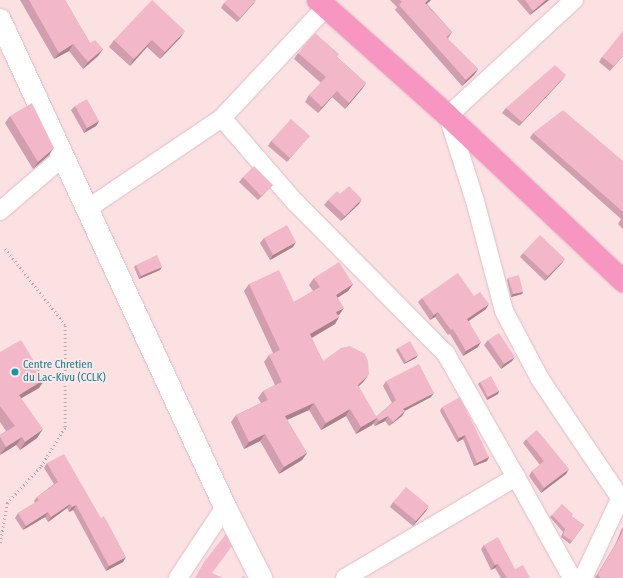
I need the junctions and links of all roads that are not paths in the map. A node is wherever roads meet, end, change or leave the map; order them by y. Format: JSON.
{"nodes":[{"id":1,"x":574,"y":0,"type":"edge"},
{"id":2,"x":322,"y":4,"type":"edge"},
{"id":3,"x":0,"y":20,"type":"edge"},
{"id":4,"x":448,"y":116,"type":"junction"},
{"id":5,"x":222,"y":118,"type":"junction"},
{"id":6,"x":63,"y":158,"type":"junction"},
{"id":7,"x":87,"y":209,"type":"junction"},
{"id":8,"x":0,"y":211,"type":"edge"},
{"id":9,"x":623,"y":281,"type":"edge"},
{"id":10,"x":516,"y":477,"type":"junction"},
{"id":11,"x":622,"y":501,"type":"edge"},
{"id":12,"x":224,"y":507,"type":"junction"},
{"id":13,"x":178,"y":578,"type":"edge"},
{"id":14,"x":261,"y":578,"type":"edge"},
{"id":15,"x":345,"y":578,"type":"edge"},
{"id":16,"x":572,"y":578,"type":"edge"},
{"id":17,"x":583,"y":578,"type":"edge"}],
"edges":[{"from":1,"to":4,"type":"street"},
{"from":2,"to":4,"type":"highway"},
{"from":2,"to":5,"type":"street"},
{"from":3,"to":6,"type":"street"},
{"from":4,"to":9,"type":"highway"},
{"from":4,"to":11,"type":"street"},
{"from":5,"to":7,"type":"street"},
{"from":5,"to":10,"type":"street"},
{"from":6,"to":7,"type":"street"},
{"from":6,"to":8,"type":"street"},
{"from":7,"to":12,"type":"street"},
{"from":10,"to":15,"type":"street"},
{"from":10,"to":16,"type":"street"},
{"from":11,"to":17,"type":"street"},
{"from":12,"to":13,"type":"street"},
{"from":12,"to":14,"type":"street"}]}
